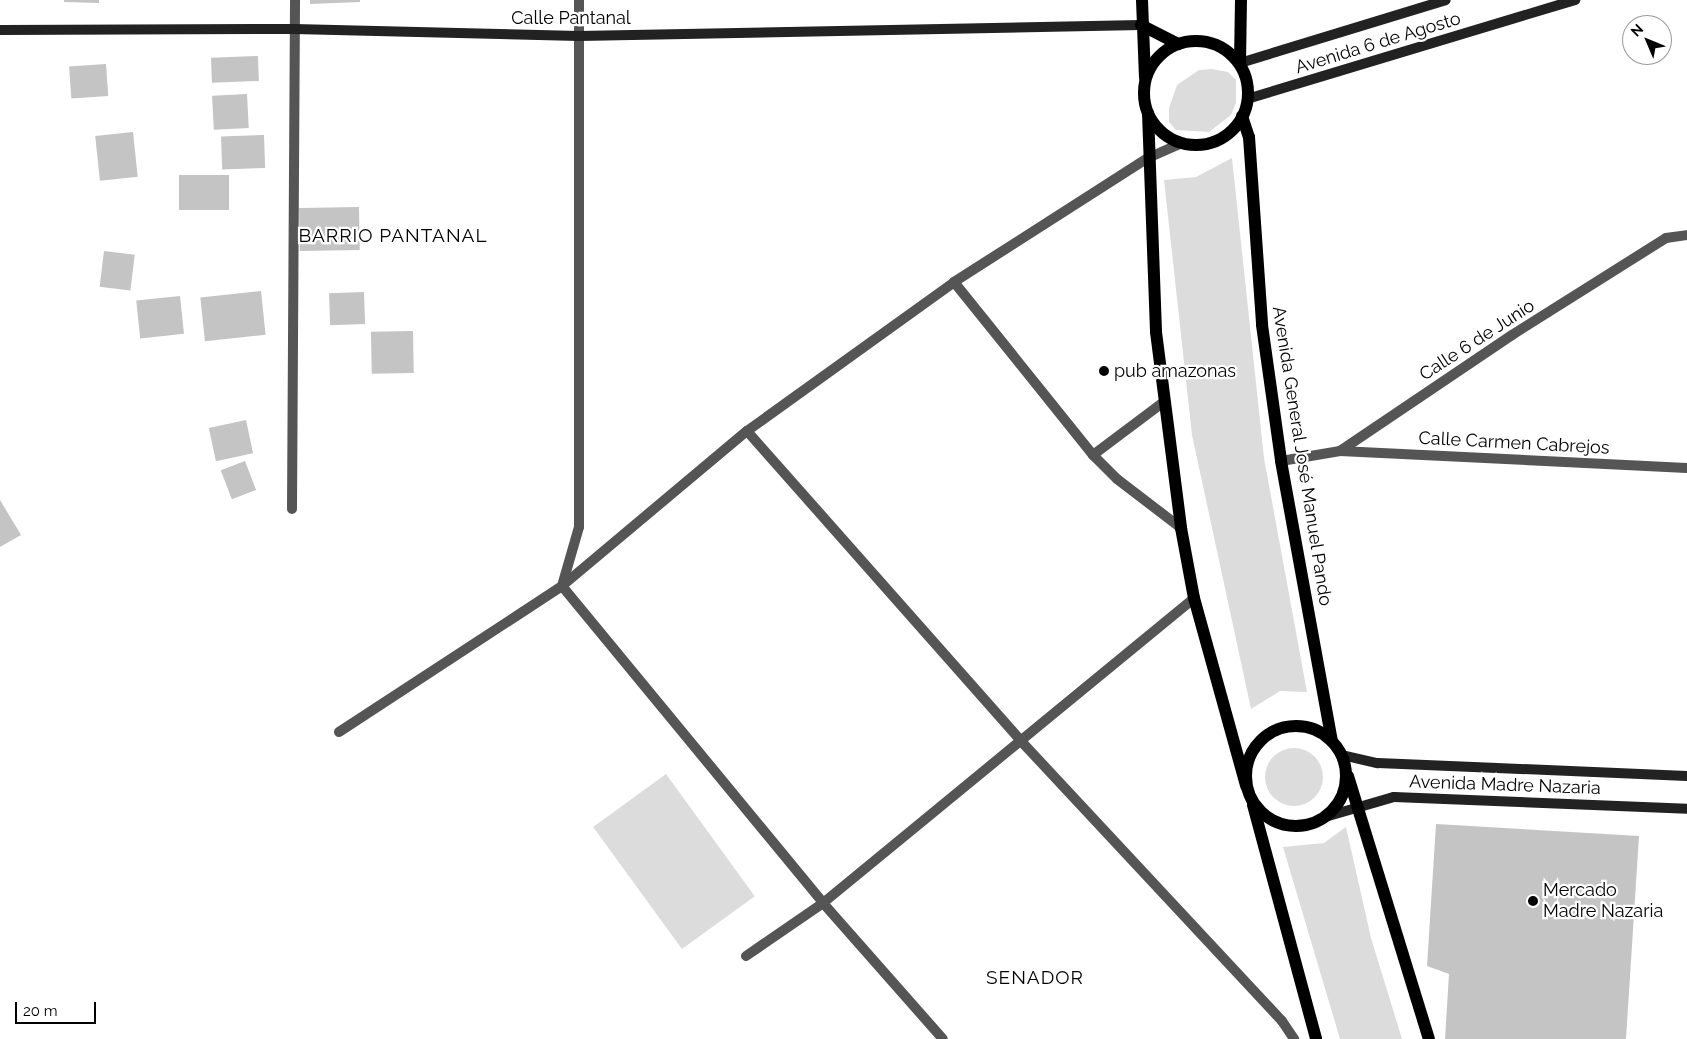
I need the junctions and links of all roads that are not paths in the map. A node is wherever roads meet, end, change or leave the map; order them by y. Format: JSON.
{"nodes":[{"id":1,"x":295,"y":0,"type":"edge"},
{"id":2,"x":579,"y":0,"type":"edge"},
{"id":3,"x":1142,"y":0,"type":"edge"},
{"id":4,"x":1242,"y":0,"type":"edge"},
{"id":5,"x":1446,"y":0,"type":"edge"},
{"id":6,"x":1575,"y":0,"type":"edge"},
{"id":7,"x":1141,"y":25,"type":"junction"},
{"id":8,"x":294,"y":29,"type":"junction"},
{"id":9,"x":0,"y":30,"type":"edge"},
{"id":10,"x":579,"y":36,"type":"junction"},
{"id":11,"x":1178,"y":44,"type":"junction"},
{"id":12,"x":1240,"y":63,"type":"junction"},
{"id":13,"x":1145,"y":82,"type":"junction"},
{"id":14,"x":1247,"y":100,"type":"junction"},
{"id":15,"x":1148,"y":113,"type":"junction"},
{"id":16,"x":1242,"y":116,"type":"junction"},
{"id":17,"x":1181,"y":143,"type":"junction"},
{"id":18,"x":1148,"y":158,"type":"junction"},
{"id":19,"x":1687,"y":234,"type":"edge"},
{"id":20,"x":954,"y":282,"type":"junction"},
{"id":21,"x":1166,"y":401,"type":"junction"},
{"id":22,"x":747,"y":431,"type":"junction"},
{"id":23,"x":1340,"y":451,"type":"junction"},
{"id":24,"x":1093,"y":455,"type":"junction"},
{"id":25,"x":1281,"y":461,"type":"junction"},
{"id":26,"x":1687,"y":468,"type":"edge"},
{"id":27,"x":292,"y":509,"type":"dead end"},
{"id":28,"x":1181,"y":528,"type":"junction"},
{"id":29,"x":562,"y":586,"type":"junction"},
{"id":30,"x":1194,"y":598,"type":"junction"},
{"id":31,"x":339,"y":732,"type":"dead end"},
{"id":32,"x":1020,"y":740,"type":"junction"},
{"id":33,"x":1332,"y":740,"type":"junction"},
{"id":34,"x":1342,"y":755,"type":"junction"},
{"id":35,"x":1346,"y":772,"type":"junction"},
{"id":36,"x":1687,"y":776,"type":"edge"},
{"id":37,"x":1246,"y":786,"type":"junction"},
{"id":38,"x":1251,"y":800,"type":"junction"},
{"id":39,"x":1357,"y":808,"type":"junction"},
{"id":40,"x":1687,"y":810,"type":"edge"},
{"id":41,"x":1325,"y":817,"type":"junction"},
{"id":42,"x":823,"y":903,"type":"junction"},
{"id":43,"x":746,"y":956,"type":"dead end"},
{"id":44,"x":943,"y":1039,"type":"edge"},
{"id":45,"x":1294,"y":1039,"type":"edge"},
{"id":46,"x":1316,"y":1039,"type":"edge"},
{"id":47,"x":1430,"y":1039,"type":"edge"}],
"edges":[{"from":1,"to":8,"type":"street"},
{"from":2,"to":10,"type":"street"},
{"from":3,"to":7,"type":"main road"},
{"from":4,"to":12,"type":"main road"},
{"from":5,"to":12,"type":"street","name":"Avenida 6 de Agosto"},
{"from":6,"to":14,"type":"street","name":"Avenida 6 de Agosto"},
{"from":7,"to":10,"type":"street","name":"Calle Pantanal"},
{"from":7,"to":11,"type":"main road"},
{"from":7,"to":13,"type":"main road"},
{"from":8,"to":9,"type":"street","name":"Calle Pantanal"},
{"from":8,"to":10,"type":"street","name":"Calle Pantanal"},
{"from":8,"to":27,"type":"street"},
{"from":10,"to":29,"type":"street"},
{"from":11,"to":12,"type":"main road"},
{"from":11,"to":13,"type":"main road"},
{"from":12,"to":14,"type":"main road"},
{"from":13,"to":15,"type":"main road"},
{"from":14,"to":16,"type":"main road"},
{"from":15,"to":17,"type":"main road"},
{"from":15,"to":18,"type":"main road"},
{"from":16,"to":17,"type":"main road"},
{"from":16,"to":25,"type":"main road","name":"Avenida General José Manuel Pando"},
{"from":17,"to":18,"type":"street"},
{"from":18,"to":20,"type":"street"},
{"from":18,"to":21,"type":"main road"},
{"from":19,"to":23,"type":"street","name":"Calle 6 de Junio"},
{"from":20,"to":22,"type":"street"},
{"from":20,"to":24,"type":"street"},
{"from":21,"to":24,"type":"street"},
{"from":21,"to":28,"type":"main road"},
{"from":22,"to":29,"type":"street"},
{"from":22,"to":32,"type":"street"},
{"from":23,"to":25,"type":"street","name":"Calle 6 de Junio"},
{"from":23,"to":26,"type":"street","name":"Calle Carmen Cabrejos"},
{"from":24,"to":28,"type":"street"},
{"from":25,"to":33,"type":"main road","name":"Avenida General José Manuel Pando"},
{"from":28,"to":30,"type":"main road"},
{"from":29,"to":31,"type":"street"},
{"from":29,"to":42,"type":"street"},
{"from":30,"to":32,"type":"street"},
{"from":30,"to":37,"type":"main road"},
{"from":32,"to":42,"type":"street"},
{"from":32,"to":45,"type":"street"},
{"from":33,"to":34,"type":"main road"},
{"from":33,"to":37,"type":"main road"},
{"from":34,"to":35,"type":"main road"},
{"from":34,"to":36,"type":"street","name":"Avenida Madre Nazaria"},
{"from":35,"to":39,"type":"main road"},
{"from":35,"to":41,"type":"main road"},
{"from":37,"to":38,"type":"main road"},
{"from":38,"to":41,"type":"main road"},
{"from":38,"to":46,"type":"main road"},
{"from":39,"to":40,"type":"street","name":"Avenida Madre Nazaria"},
{"from":39,"to":41,"type":"street","name":"Avenida Madre Nazaria"},
{"from":39,"to":47,"type":"main road"},
{"from":42,"to":43,"type":"street"},
{"from":42,"to":44,"type":"street"}]}
